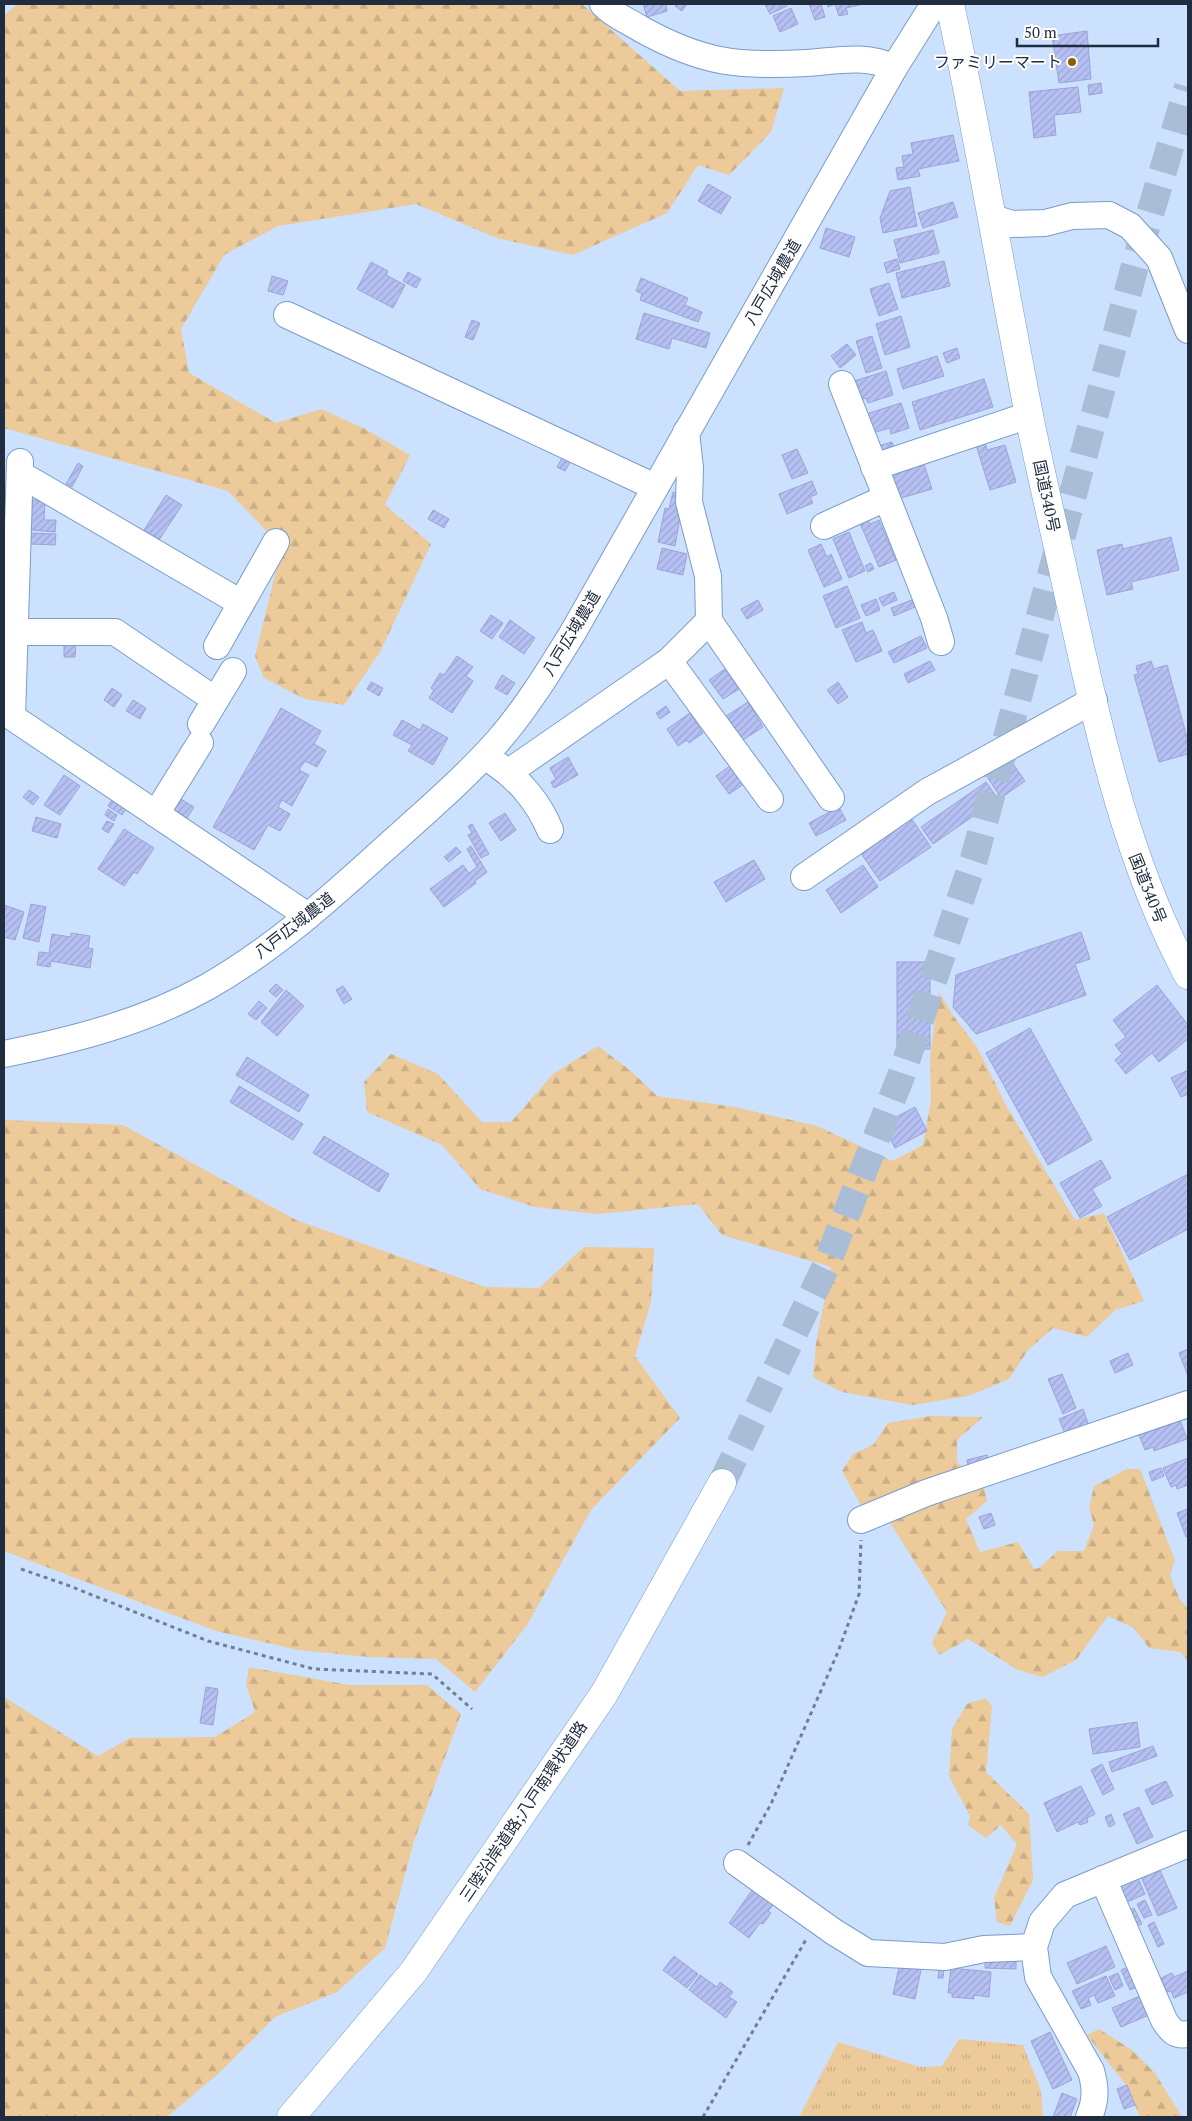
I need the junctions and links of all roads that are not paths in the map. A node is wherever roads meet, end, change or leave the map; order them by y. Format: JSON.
{"nodes":[{"id":1,"x":603,"y":4,"type":"edge"},
{"id":2,"x":934,"y":4,"type":"edge"},
{"id":3,"x":950,"y":4,"type":"edge"},
{"id":4,"x":894,"y":68,"type":"junction"},
{"id":5,"x":993,"y":218,"type":"junction"},
{"id":6,"x":287,"y":315,"type":"dead end"},
{"id":7,"x":1188,"y":330,"type":"edge"},
{"id":8,"x":842,"y":384,"type":"dead end"},
{"id":9,"x":1029,"y":415,"type":"junction"},
{"id":10,"x":686,"y":432,"type":"junction"},
{"id":11,"x":874,"y":468,"type":"junction"},
{"id":12,"x":655,"y":487,"type":"junction"},
{"id":13,"x":886,"y":498,"type":"junction"},
{"id":14,"x":824,"y":526,"type":"dead end"},
{"id":15,"x":276,"y":542,"type":"dead end"},
{"id":16,"x":241,"y":603,"type":"junction"},
{"id":17,"x":709,"y":621,"type":"junction"},
{"id":18,"x":15,"y":632,"type":"junction"},
{"id":19,"x":941,"y":642,"type":"dead end"},
{"id":20,"x":217,"y":646,"type":"dead end"},
{"id":21,"x":669,"y":660,"type":"junction"},
{"id":22,"x":233,"y":671,"type":"dead end"},
{"id":23,"x":214,"y":699,"type":"junction"},
{"id":24,"x":1094,"y":700,"type":"junction"},
{"id":25,"x":484,"y":755,"type":"junction"},
{"id":26,"x":509,"y":772,"type":"junction"},
{"id":27,"x":831,"y":798,"type":"dead end"},
{"id":28,"x":770,"y":799,"type":"dead end"},
{"id":29,"x":156,"y":814,"type":"junction"},
{"id":30,"x":550,"y":830,"type":"dead end"},
{"id":31,"x":804,"y":877,"type":"dead end"},
{"id":32,"x":308,"y":916,"type":"junction"},
{"id":33,"x":1188,"y":975,"type":"edge"},
{"id":34,"x":4,"y":1054,"type":"edge"},
{"id":35,"x":1187,"y":1408,"type":"edge"},
{"id":36,"x":722,"y":1482,"type":"tunnel mouth"},
{"id":37,"x":861,"y":1520,"type":"road end"},
{"id":38,"x":1188,"y":1844,"type":"edge"},
{"id":39,"x":737,"y":1863,"type":"road end"},
{"id":40,"x":1103,"y":1879,"type":"junction"},
{"id":41,"x":1034,"y":1947,"type":"junction"},
{"id":42,"x":1188,"y":2034,"type":"edge"},
{"id":43,"x":290,"y":2117,"type":"edge"},
{"id":44,"x":1089,"y":2117,"type":"edge"}],
"edges":[{"from":1,"to":4,"type":"street"},
{"from":2,"to":4,"type":"street","name":"八戸広域農道"},
{"from":3,"to":5,"type":"highway","name":"国道340号"},
{"from":4,"to":10,"type":"street","name":"八戸広域農道"},
{"from":5,"to":7,"type":"street"},
{"from":5,"to":9,"type":"highway","name":"国道340号"},
{"from":6,"to":12,"type":"street"},
{"from":8,"to":11,"type":"street"},
{"from":9,"to":11,"type":"street"},
{"from":9,"to":24,"type":"highway","name":"国道340号"},
{"from":10,"to":12,"type":"street","name":"八戸広域農道"},
{"from":10,"to":17,"type":"street"},
{"from":11,"to":13,"type":"street"},
{"from":12,"to":25,"type":"street","name":"八戸広域農道"},
{"from":13,"to":14,"type":"street"},
{"from":13,"to":19,"type":"street"},
{"from":15,"to":16,"type":"street"},
{"from":16,"to":18,"type":"street"},
{"from":16,"to":20,"type":"street"},
{"from":17,"to":21,"type":"street"},
{"from":17,"to":27,"type":"street"},
{"from":18,"to":23,"type":"street"},
{"from":18,"to":29,"type":"street"},
{"from":21,"to":26,"type":"street"},
{"from":21,"to":28,"type":"street"},
{"from":22,"to":23,"type":"street"},
{"from":23,"to":29,"type":"street"},
{"from":24,"to":31,"type":"street"},
{"from":24,"to":33,"type":"highway","name":"国道340号"},
{"from":25,"to":26,"type":"street"},
{"from":25,"to":32,"type":"street","name":"八戸広域農道"},
{"from":26,"to":30,"type":"street"},
{"from":29,"to":32,"type":"street"},
{"from":32,"to":34,"type":"street","name":"八戸広域農道"},
{"from":35,"to":37,"type":"street"},
{"from":36,"to":43,"type":"highway","name":"三陸沿岸道路;八戸南環状道路"},
{"from":38,"to":40,"type":"street"},
{"from":39,"to":41,"type":"street"},
{"from":40,"to":41,"type":"street"},
{"from":40,"to":42,"type":"street"},
{"from":41,"to":44,"type":"street"}]}
